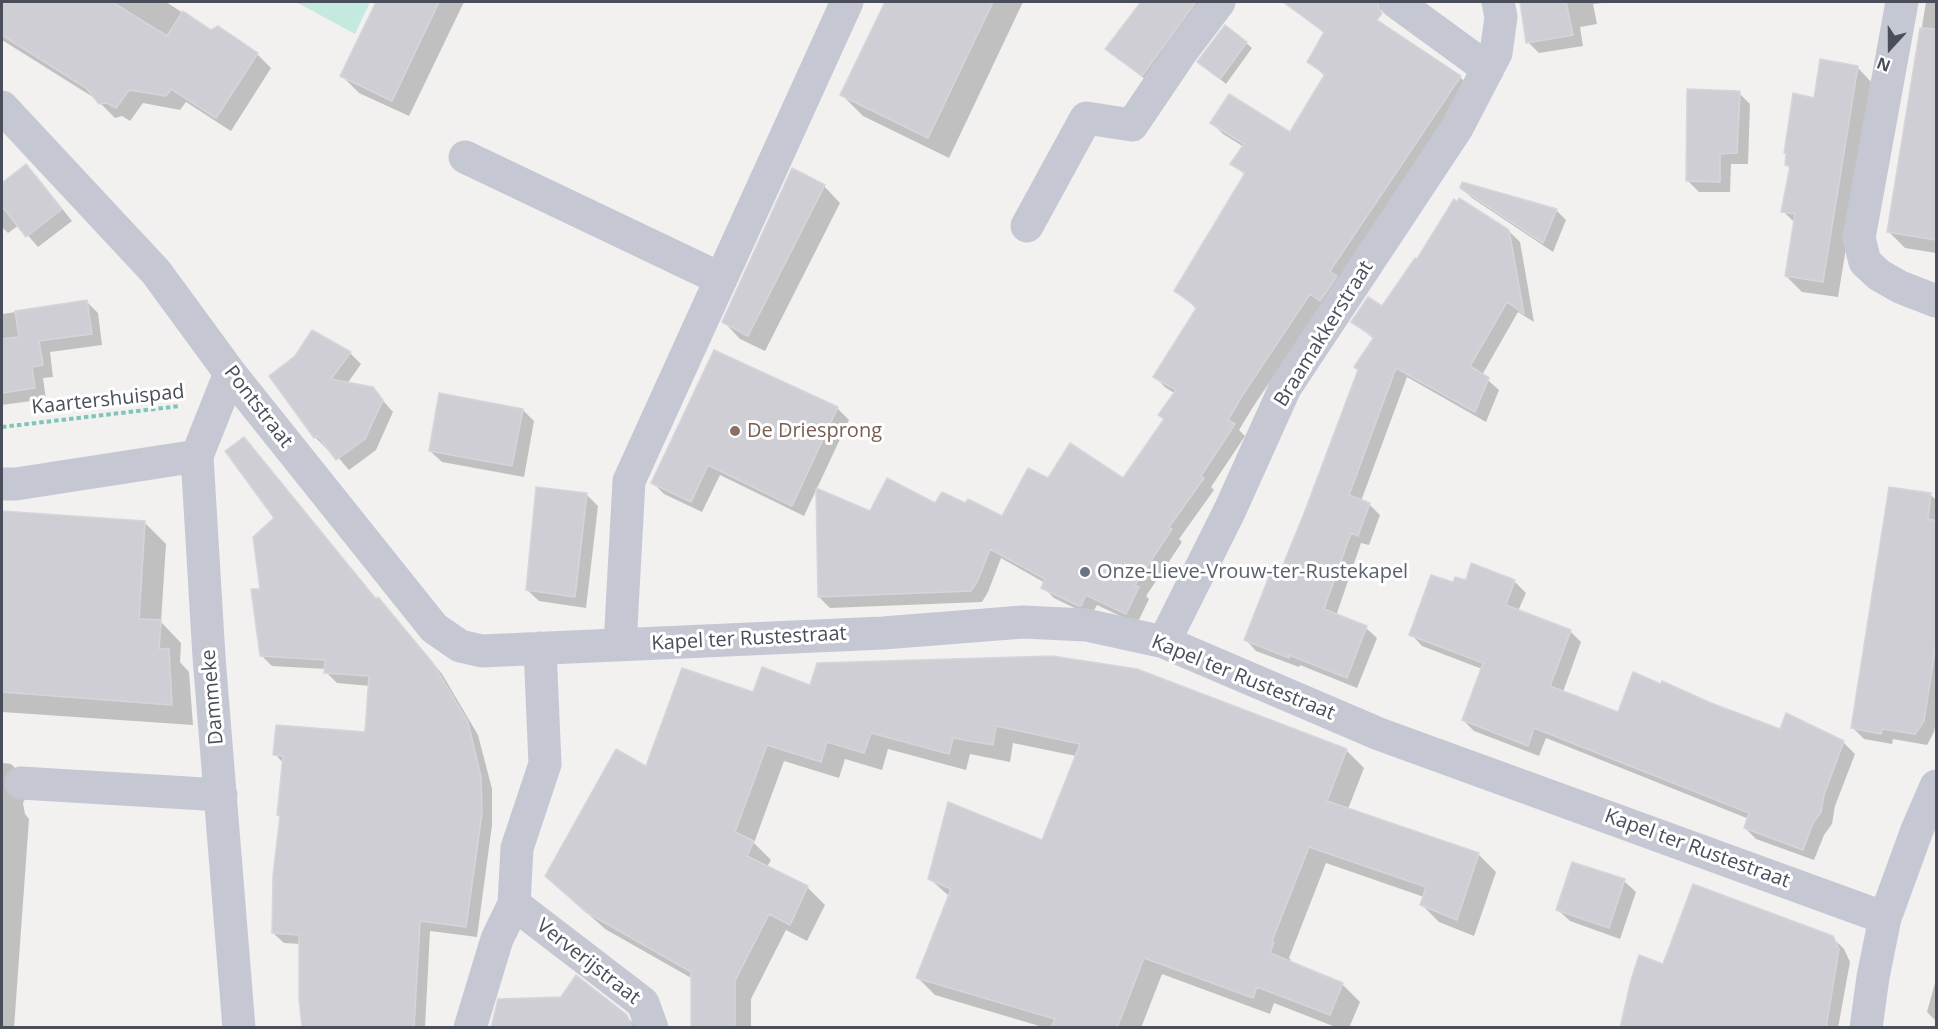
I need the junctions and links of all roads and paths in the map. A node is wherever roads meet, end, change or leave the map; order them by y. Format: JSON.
{"nodes":[{"id":1,"x":847,"y":2,"type":"edge"},
{"id":2,"x":1219,"y":2,"type":"edge"},
{"id":3,"x":1396,"y":2,"type":"edge"},
{"id":4,"x":1498,"y":2,"type":"edge"},
{"id":5,"x":1902,"y":2,"type":"edge"},
{"id":6,"x":1488,"y":69,"type":"junction"},
{"id":7,"x":2,"y":107,"type":"edge"},
{"id":8,"x":465,"y":157,"type":"dead end"},
{"id":9,"x":1028,"y":226,"type":"dead end"},
{"id":10,"x":721,"y":279,"type":"junction"},
{"id":11,"x":1936,"y":301,"type":"edge"},
{"id":12,"x":230,"y":373,"type":"junction"},
{"id":13,"x":217,"y":407,"type":"junction"},
{"id":14,"x":2,"y":427,"type":"edge"},
{"id":15,"x":197,"y":456,"type":"junction"},
{"id":16,"x":2,"y":483,"type":"edge"},
{"id":17,"x":1164,"y":642,"type":"junction"},
{"id":18,"x":620,"y":645,"type":"junction"},
{"id":19,"x":540,"y":648,"type":"junction"},
{"id":20,"x":21,"y":783,"type":"dead end"},
{"id":21,"x":1936,"y":786,"type":"edge"},
{"id":22,"x":221,"y":795,"type":"junction"},
{"id":23,"x":514,"y":904,"type":"junction"},
{"id":24,"x":1886,"y":918,"type":"junction"},
{"id":25,"x":239,"y":1028,"type":"edge"},
{"id":26,"x":470,"y":1028,"type":"edge"},
{"id":27,"x":652,"y":1028,"type":"edge"},
{"id":28,"x":1866,"y":1028,"type":"edge"}],
"edges":[{"from":1,"to":10,"type":"street"},
{"from":2,"to":9,"type":"street"},
{"from":3,"to":6,"type":"street"},
{"from":4,"to":6,"type":"street","name":"Braamakkerstraat"},
{"from":5,"to":11,"type":"street"},
{"from":6,"to":17,"type":"street","name":"Braamakkerstraat"},
{"from":7,"to":12,"type":"street","name":"Pontstraat"},
{"from":8,"to":10,"type":"street"},
{"from":10,"to":18,"type":"street"},
{"from":12,"to":13,"type":"street","name":"Dammeke"},
{"from":12,"to":19,"type":"street","name":"Pontstraat"},
{"from":13,"to":14,"type":"path","name":"Kaartershuispad"},
{"from":13,"to":15,"type":"street","name":"Dammeke"},
{"from":15,"to":16,"type":"street"},
{"from":15,"to":22,"type":"street","name":"Dammeke"},
{"from":17,"to":18,"type":"street","name":"Kapel ter Rustestraat"},
{"from":17,"to":24,"type":"street","name":"Kapel ter Rustestraat"},
{"from":18,"to":19,"type":"street","name":"Kapel ter Rustestraat"},
{"from":19,"to":23,"type":"street"},
{"from":20,"to":22,"type":"street"},
{"from":21,"to":24,"type":"street"},
{"from":22,"to":25,"type":"street","name":"Dammeke"},
{"from":23,"to":26,"type":"street"},
{"from":23,"to":27,"type":"street","name":"Ververijstraat"},
{"from":24,"to":28,"type":"street"}]}
